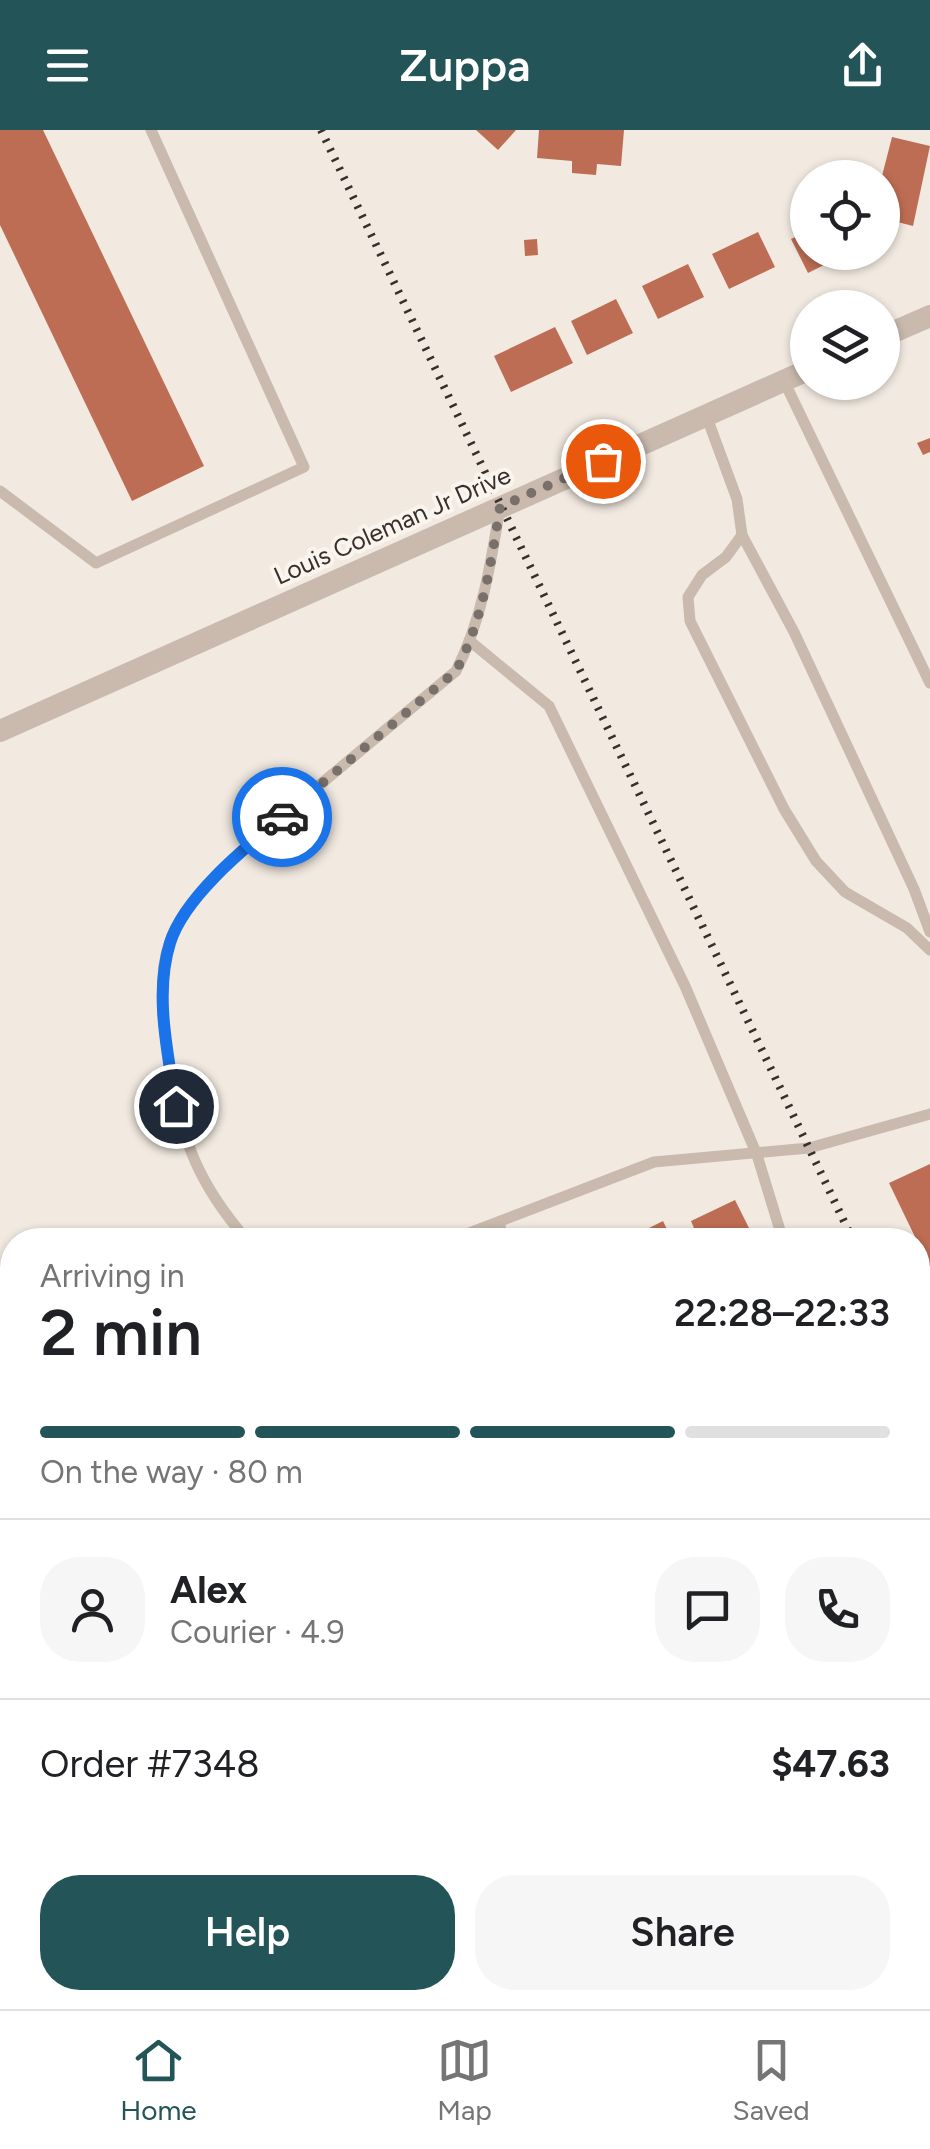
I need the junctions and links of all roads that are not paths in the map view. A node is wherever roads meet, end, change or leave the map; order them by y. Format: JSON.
{"nodes":[{"id":1,"x":150,"y":130,"type":"edge"},
{"id":2,"x":930,"y":316,"type":"edge"},
{"id":3,"x":900,"y":329,"type":"edge"},
{"id":4,"x":790,"y":378,"type":"edge"},
{"id":5,"x":784,"y":381,"type":"junction"},
{"id":6,"x":706,"y":415,"type":"junction"},
{"id":7,"x":0,"y":491,"type":"edge"},
{"id":8,"x":500,"y":507,"type":"junction"},
{"id":9,"x":742,"y":535,"type":"junction"},
{"id":10,"x":471,"y":642,"type":"junction"},
{"id":11,"x":930,"y":683,"type":"edge"},
{"id":12,"x":0,"y":731,"type":"edge"},
{"id":13,"x":930,"y":932,"type":"edge"},
{"id":14,"x":930,"y":950,"type":"edge"},
{"id":15,"x":930,"y":1114,"type":"edge"},
{"id":16,"x":757,"y":1155,"type":"junction"},
{"id":17,"x":499,"y":1222,"type":"junction"},
{"id":18,"x":236,"y":1228,"type":"edge"},
{"id":19,"x":483,"y":1228,"type":"edge"},
{"id":20,"x":501,"y":1228,"type":"edge"},
{"id":21,"x":780,"y":1228,"type":"edge"}],
"edges":[{"from":1,"to":7,"type":"lane"},
{"from":2,"to":3,"type":"street"},
{"from":4,"to":5,"type":"street","name":"Louis Coleman Jr Drive"},
{"from":5,"to":6,"type":"street","name":"Louis Coleman Jr Drive"},
{"from":5,"to":11,"type":"lane"},
{"from":6,"to":8,"type":"street","name":"Louis Coleman Jr Drive"},
{"from":6,"to":9,"type":"lane"},
{"from":8,"to":10,"type":"lane"},
{"from":8,"to":12,"type":"street","name":"Louis Coleman Jr Drive"},
{"from":9,"to":13,"type":"lane"},
{"from":9,"to":14,"type":"lane"},
{"from":10,"to":16,"type":"lane"},
{"from":10,"to":18,"type":"lane"},
{"from":15,"to":16,"type":"lane"},
{"from":16,"to":17,"type":"lane"},
{"from":16,"to":21,"type":"lane"},
{"from":17,"to":19,"type":"lane"},
{"from":17,"to":20,"type":"lane"}]}
